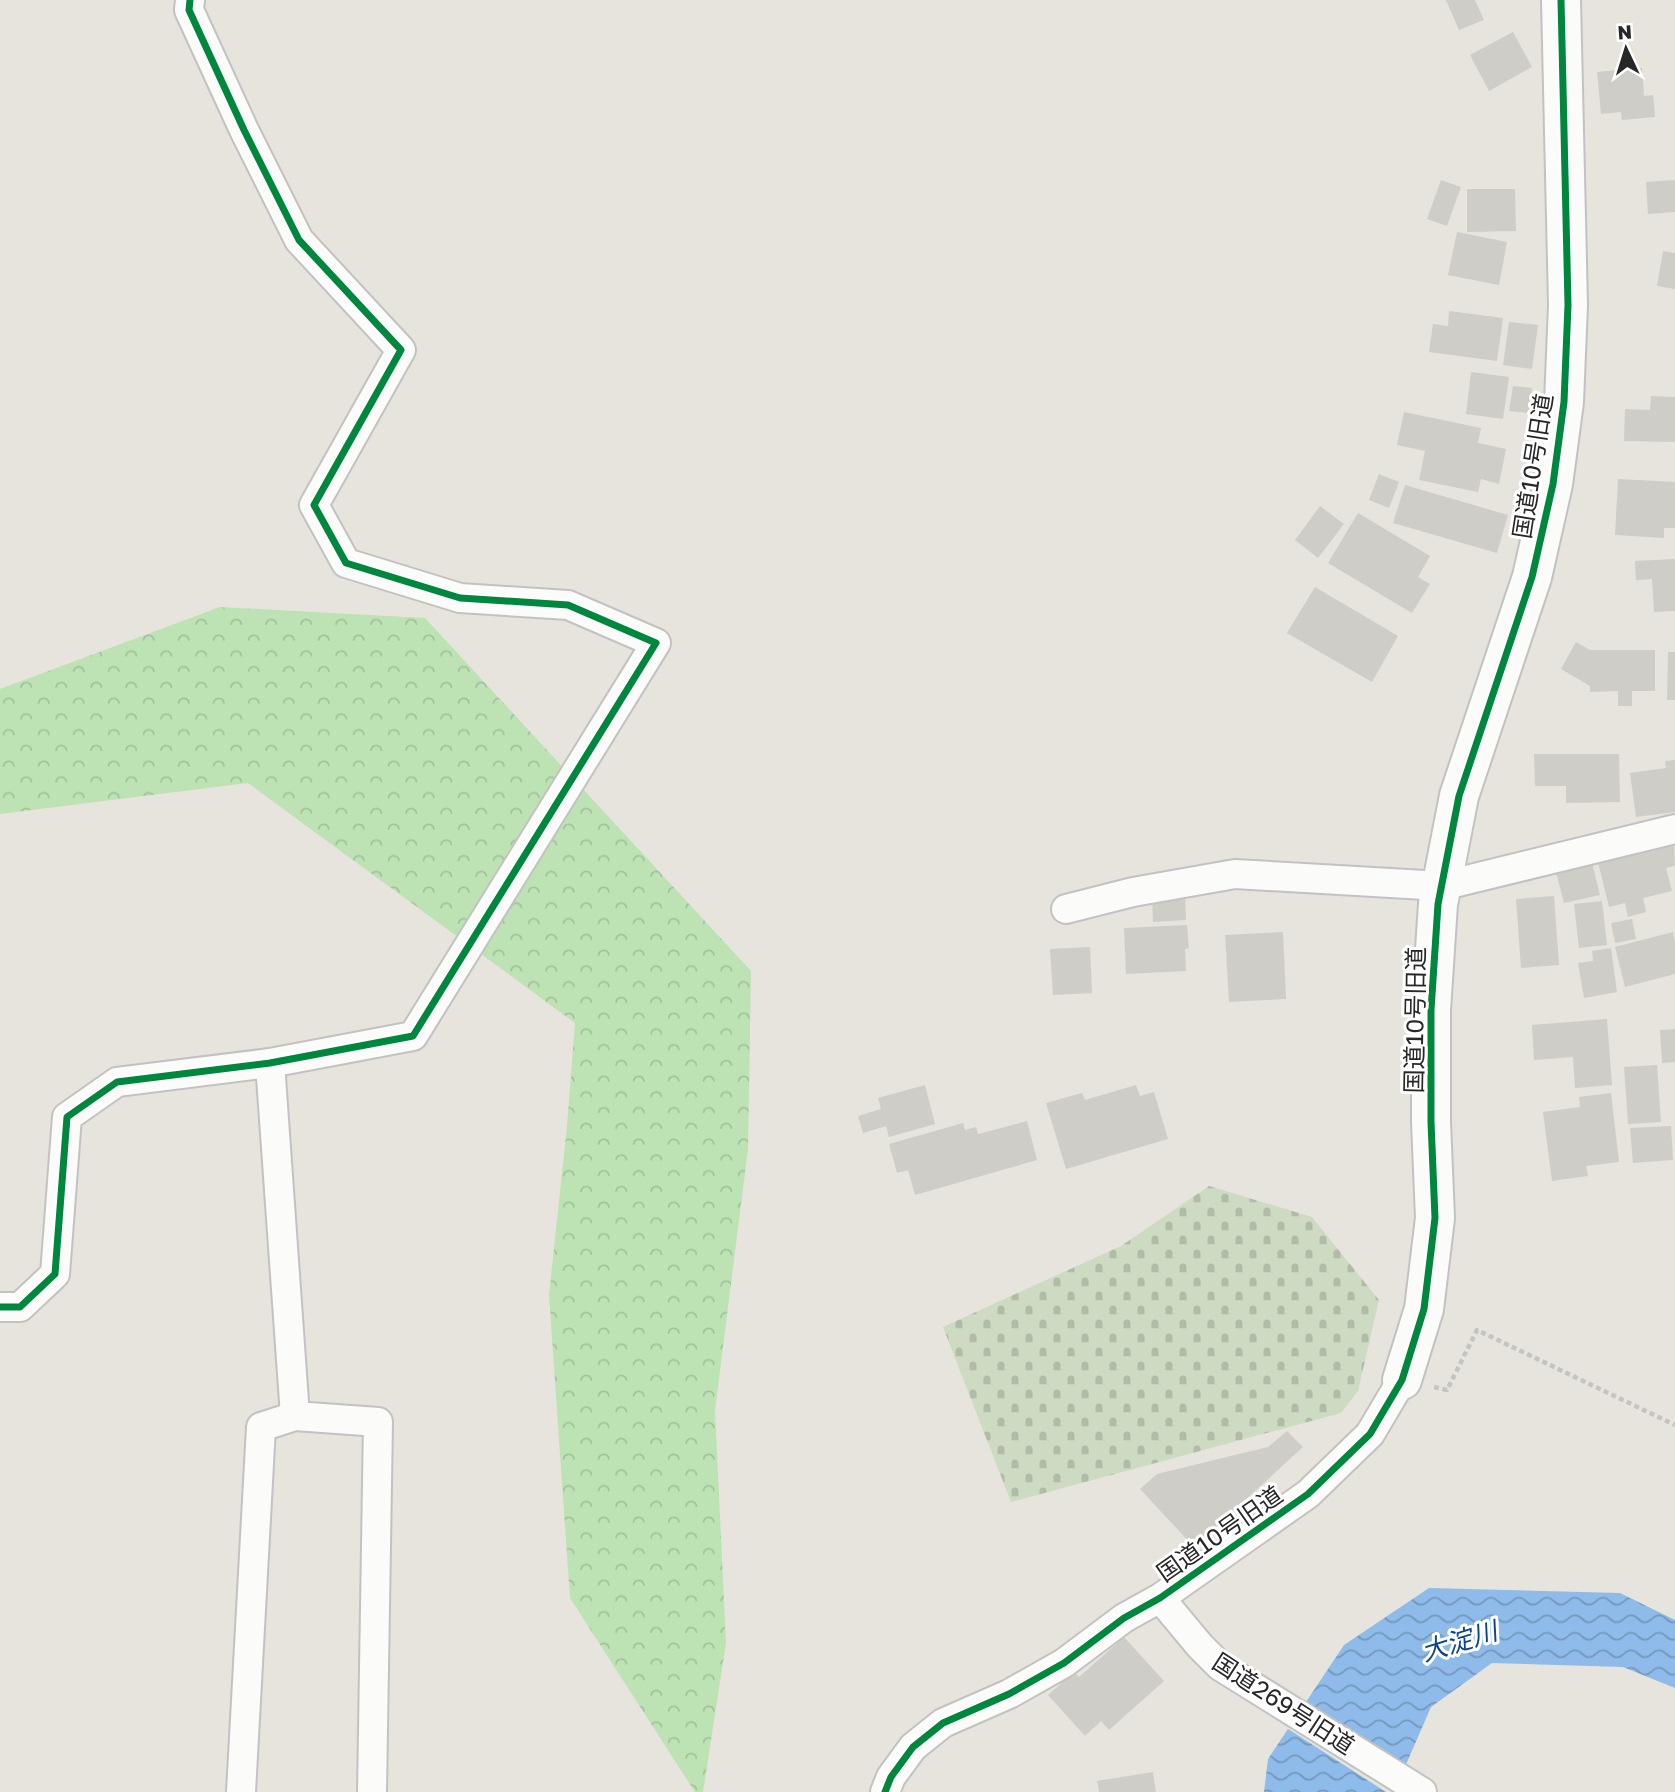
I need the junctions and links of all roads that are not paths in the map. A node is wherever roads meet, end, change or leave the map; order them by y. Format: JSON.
{"nodes":[{"id":1,"x":190,"y":0,"type":"edge"},
{"id":2,"x":1561,"y":0,"type":"edge"},
{"id":3,"x":1675,"y":829,"type":"edge"},
{"id":4,"x":1442,"y":886,"type":"junction"},
{"id":5,"x":1066,"y":909,"type":"dead end"},
{"id":6,"x":270,"y":1063,"type":"junction"},
{"id":7,"x":0,"y":1307,"type":"edge"},
{"id":8,"x":1402,"y":1380,"type":"joint"},
{"id":9,"x":295,"y":1416,"type":"junction"},
{"id":10,"x":1160,"y":1598,"type":"junction"},
{"id":11,"x":241,"y":1792,"type":"edge"},
{"id":12,"x":372,"y":1792,"type":"edge"},
{"id":13,"x":886,"y":1792,"type":"edge"},
{"id":14,"x":1422,"y":1792,"type":"edge"}],
"edges":[{"from":1,"to":6,"type":"street"},
{"from":2,"to":4,"type":"street","name":"国道10号旧道"},
{"from":3,"to":4,"type":"street"},
{"from":4,"to":5,"type":"street"},
{"from":4,"to":8,"type":"street","name":"国道10号旧道"},
{"from":6,"to":7,"type":"street"},
{"from":6,"to":9,"type":"street"},
{"from":8,"to":10,"type":"street","name":"国道10号旧道"},
{"from":9,"to":11,"type":"street"},
{"from":9,"to":12,"type":"street"},
{"from":10,"to":13,"type":"street","name":"国道10号旧道"},
{"from":10,"to":14,"type":"street","name":"国道269号旧道"}]}
